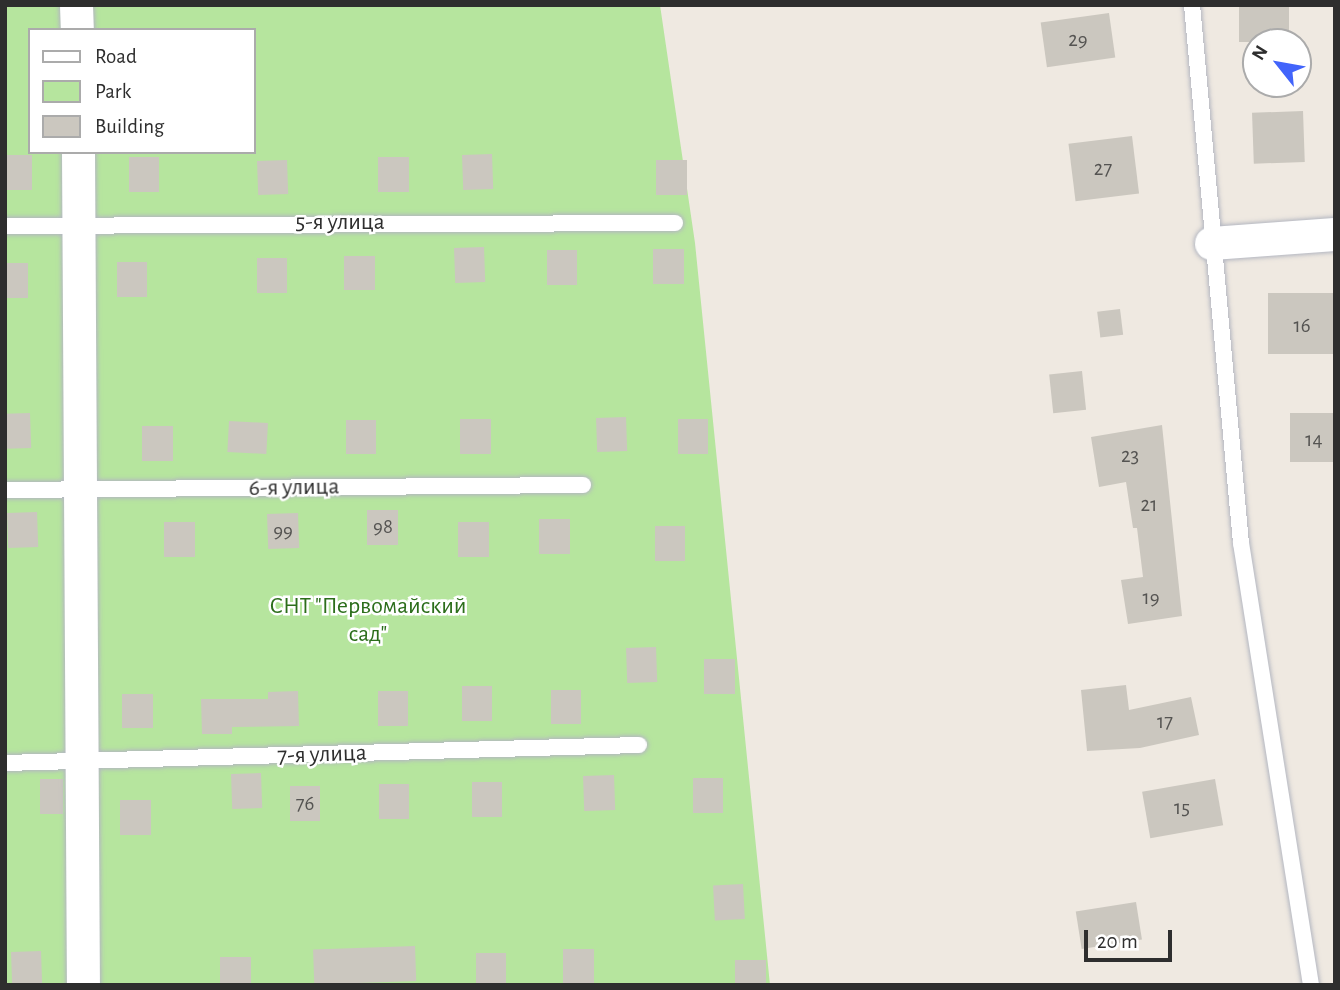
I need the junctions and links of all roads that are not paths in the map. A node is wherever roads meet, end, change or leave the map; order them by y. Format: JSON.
{"nodes":[{"id":1,"x":76,"y":5,"type":"edge"},
{"id":2,"x":1192,"y":5,"type":"edge"},
{"id":3,"x":77,"y":28,"type":"edge"},
{"id":4,"x":78,"y":154,"type":"edge"},
{"id":5,"x":675,"y":223,"type":"dead end"},
{"id":6,"x":79,"y":224,"type":"junction"},
{"id":7,"x":5,"y":226,"type":"edge"},
{"id":8,"x":1335,"y":234,"type":"edge"},
{"id":9,"x":1211,"y":243,"type":"junction"},
{"id":10,"x":583,"y":485,"type":"dead end"},
{"id":11,"x":5,"y":490,"type":"edge"},
{"id":12,"x":80,"y":490,"type":"junction"},
{"id":13,"x":639,"y":745,"type":"dead end"},
{"id":14,"x":5,"y":763,"type":"edge"},
{"id":15,"x":82,"y":764,"type":"junction"},
{"id":16,"x":83,"y":985,"type":"edge"},
{"id":17,"x":1311,"y":985,"type":"edge"}],
"edges":[{"from":1,"to":3,"type":"street"},
{"from":2,"to":9,"type":"lane"},
{"from":4,"to":6,"type":"street"},
{"from":5,"to":6,"type":"lane","name":"5-я улица"},
{"from":6,"to":7,"type":"lane","name":"5-я улица"},
{"from":6,"to":12,"type":"street"},
{"from":8,"to":9,"type":"street"},
{"from":9,"to":17,"type":"lane"},
{"from":10,"to":12,"type":"lane","name":"6-я улица"},
{"from":11,"to":12,"type":"lane","name":"6-я улица"},
{"from":12,"to":15,"type":"street"},
{"from":13,"to":15,"type":"lane","name":"7-я улица"},
{"from":14,"to":15,"type":"lane","name":"7-я улица"},
{"from":15,"to":16,"type":"street"}]}
